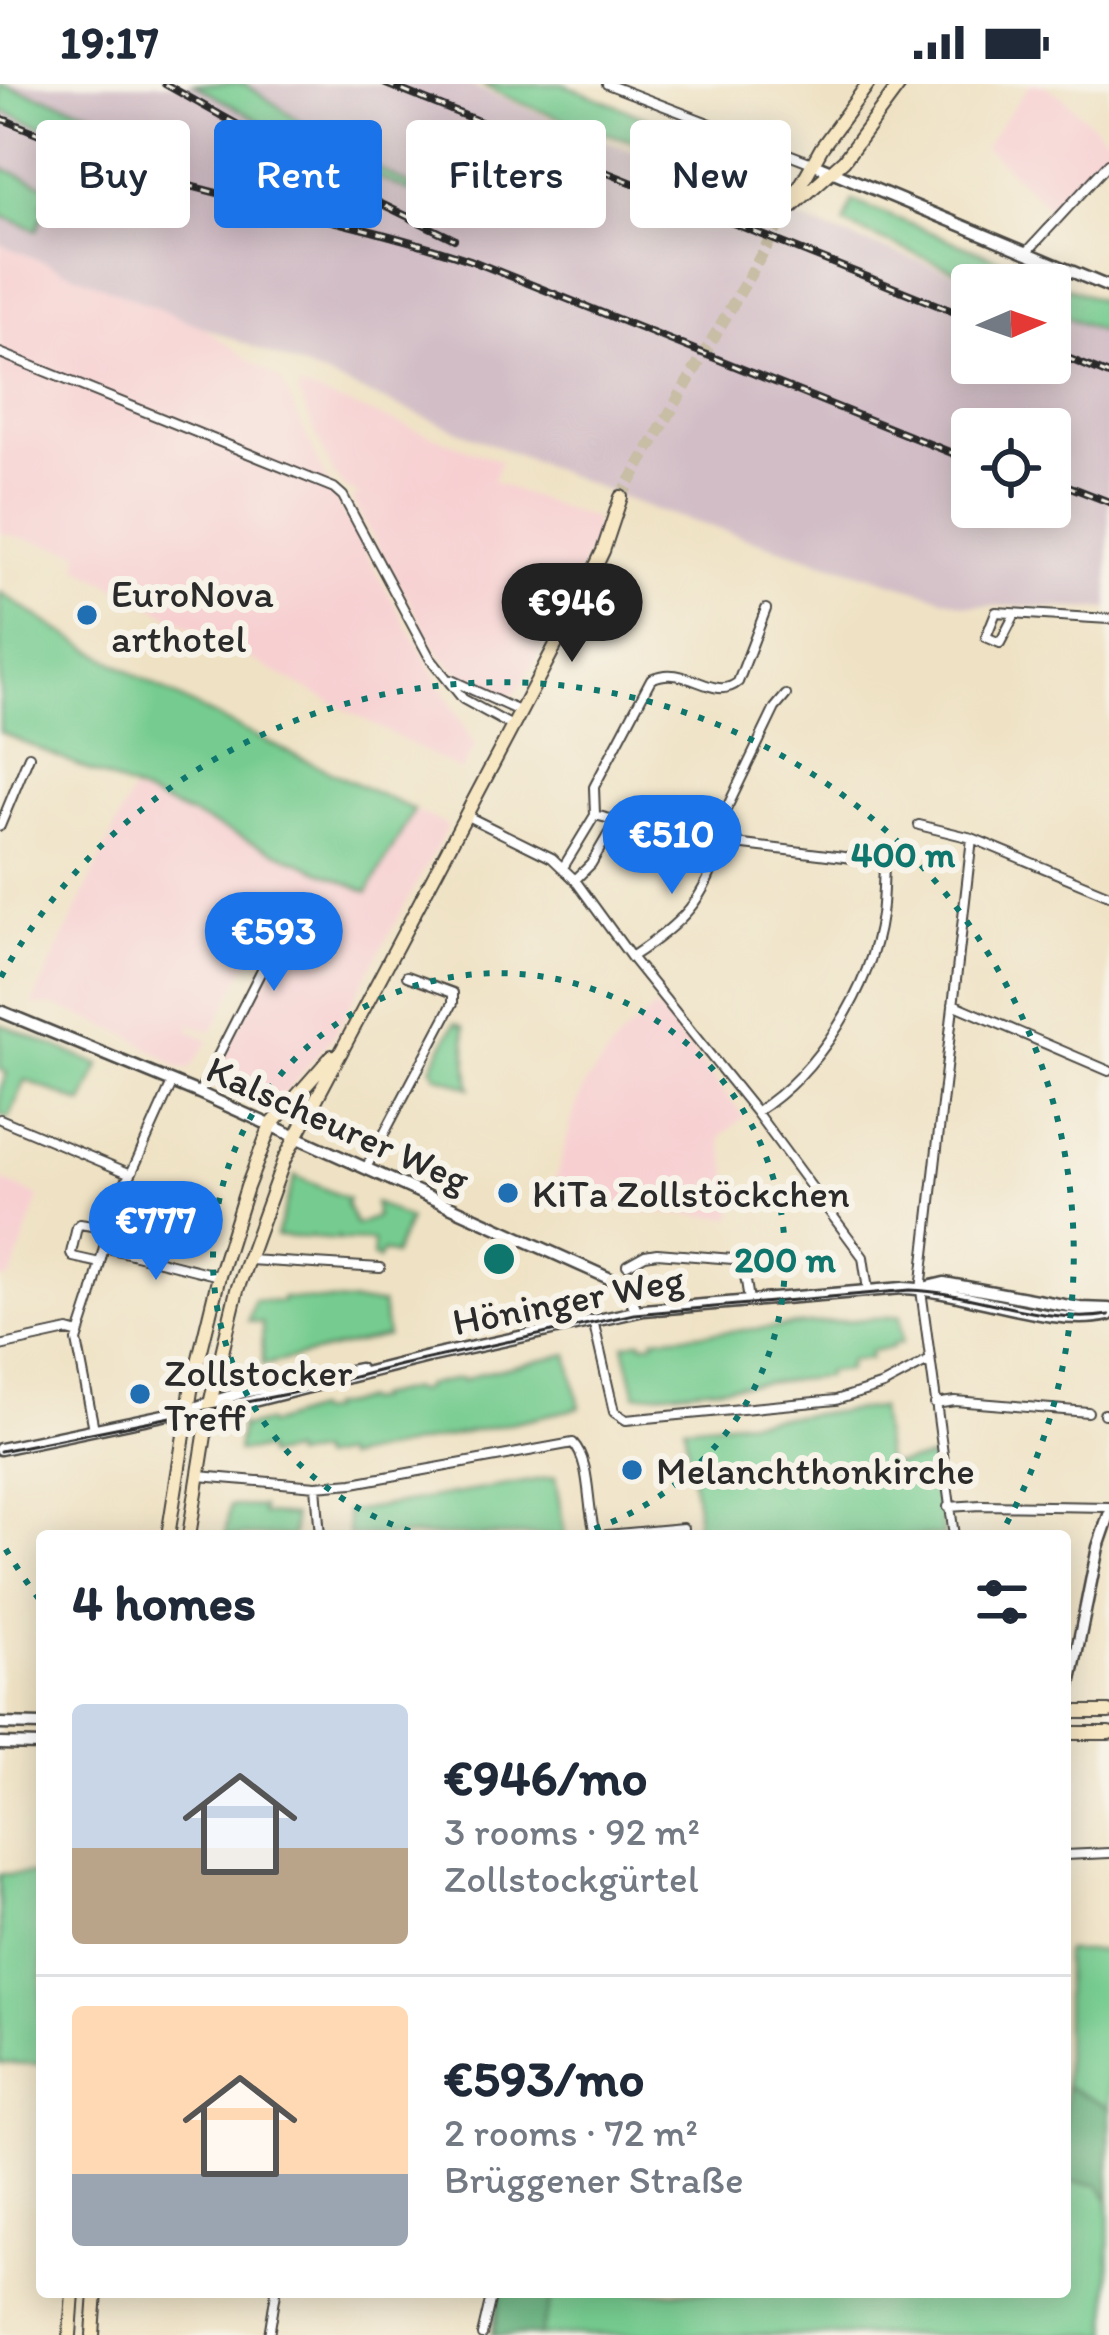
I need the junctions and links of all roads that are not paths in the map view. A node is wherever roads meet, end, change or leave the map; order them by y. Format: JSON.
{"nodes":[{"id":1,"x":868,"y":84,"type":"edge"},
{"id":2,"x":900,"y":84,"type":"edge"},
{"id":3,"x":612,"y":85,"type":"edge"},
{"id":4,"x":812,"y":163,"type":"junction"},
{"id":5,"x":1109,"y":163,"type":"edge"},
{"id":6,"x":831,"y":171,"type":"junction"},
{"id":7,"x":1027,"y":252,"type":"junction"},
{"id":8,"x":1109,"y":287,"type":"edge"},
{"id":9,"x":0,"y":353,"type":"edge"},
{"id":10,"x":621,"y":497,"type":"tunnel mouth"},
{"id":11,"x":766,"y":609,"type":"dead end"},
{"id":12,"x":1015,"y":614,"type":"dead end"},
{"id":13,"x":1109,"y":620,"type":"edge"},
{"id":14,"x":445,"y":676,"type":"junction"},
{"id":15,"x":785,"y":695,"type":"dead end"},
{"id":16,"x":521,"y":712,"type":"junction"},
{"id":17,"x":514,"y":726,"type":"junction"},
{"id":18,"x":29,"y":756,"type":"dead end"},
{"id":19,"x":466,"y":815,"type":"junction"},
{"id":20,"x":595,"y":815,"type":"junction"},
{"id":21,"x":616,"y":821,"type":"junction"},
{"id":22,"x":919,"y":825,"type":"dead end"},
{"id":23,"x":0,"y":826,"type":"edge"},
{"id":24,"x":972,"y":838,"type":"junction"},
{"id":25,"x":716,"y":841,"type":"junction"},
{"id":26,"x":563,"y":866,"type":"junction"},
{"id":27,"x":575,"y":880,"type":"junction"},
{"id":28,"x":1109,"y":895,"type":"edge"},
{"id":29,"x":284,"y":926,"type":"dead end"},
{"id":30,"x":631,"y":957,"type":"junction"},
{"id":31,"x":407,"y":976,"type":"dead end"},
{"id":32,"x":953,"y":1004,"type":"junction"},
{"id":33,"x":0,"y":1011,"type":"edge"},
{"id":34,"x":345,"y":1042,"type":"junction"},
{"id":35,"x":1109,"y":1071,"type":"edge"},
{"id":36,"x":172,"y":1083,"type":"junction"},
{"id":37,"x":199,"y":1094,"type":"junction"},
{"id":38,"x":756,"y":1112,"type":"junction"},
{"id":39,"x":0,"y":1119,"type":"edge"},
{"id":40,"x":271,"y":1125,"type":"junction"},
{"id":41,"x":297,"y":1137,"type":"junction"},
{"id":42,"x":365,"y":1170,"type":"junction"},
{"id":43,"x":131,"y":1174,"type":"junction"},
{"id":44,"x":109,"y":1229,"type":"junction"},
{"id":45,"x":104,"y":1247,"type":"junction"},
{"id":46,"x":248,"y":1260,"type":"junction"},
{"id":47,"x":100,"y":1263,"type":"junction"},
{"id":48,"x":627,"y":1265,"type":"dead end"},
{"id":49,"x":380,"y":1268,"type":"dead end"},
{"id":50,"x":219,"y":1276,"type":"junction"},
{"id":51,"x":922,"y":1288,"type":"junction"},
{"id":52,"x":868,"y":1290,"type":"junction"},
{"id":53,"x":749,"y":1300,"type":"junction"},
{"id":54,"x":636,"y":1311,"type":"junction"},
{"id":55,"x":1109,"y":1312,"type":"edge"},
{"id":56,"x":1095,"y":1318,"type":"junction"},
{"id":57,"x":593,"y":1320,"type":"junction"},
{"id":58,"x":1109,"y":1326,"type":"edge"},
{"id":59,"x":79,"y":1334,"type":"junction"},
{"id":60,"x":0,"y":1346,"type":"edge"},
{"id":61,"x":930,"y":1360,"type":"junction"},
{"id":62,"x":210,"y":1404,"type":"junction"},
{"id":63,"x":935,"y":1404,"type":"junction"},
{"id":64,"x":188,"y":1410,"type":"junction"},
{"id":65,"x":1088,"y":1412,"type":"dead end"},
{"id":66,"x":94,"y":1429,"type":"junction"},
{"id":67,"x":0,"y":1449,"type":"edge"},
{"id":68,"x":199,"y":1476,"type":"junction"},
{"id":69,"x":316,"y":1486,"type":"junction"},
{"id":70,"x":948,"y":1507,"type":"junction"},
{"id":71,"x":1109,"y":1510,"type":"edge"},
{"id":72,"x":683,"y":1528,"type":"dead end"},
{"id":73,"x":169,"y":1530,"type":"edge"},
{"id":74,"x":190,"y":1530,"type":"edge"},
{"id":75,"x":320,"y":1530,"type":"edge"},
{"id":76,"x":594,"y":1530,"type":"edge"},
{"id":77,"x":661,"y":1530,"type":"edge"},
{"id":78,"x":953,"y":1530,"type":"edge"},
{"id":79,"x":1107,"y":1533,"type":"edge"},
{"id":80,"x":1071,"y":1682,"type":"edge"},
{"id":81,"x":1071,"y":1711,"type":"edge"},
{"id":82,"x":1109,"y":1712,"type":"edge"},
{"id":83,"x":0,"y":1724,"type":"edge"},
{"id":84,"x":36,"y":1725,"type":"edge"},
{"id":85,"x":1071,"y":1733,"type":"edge"},
{"id":86,"x":1109,"y":1733,"type":"edge"},
{"id":87,"x":0,"y":1744,"type":"edge"},
{"id":88,"x":36,"y":1745,"type":"edge"},
{"id":89,"x":1109,"y":1853,"type":"edge"},
{"id":90,"x":1071,"y":1855,"type":"edge"},
{"id":91,"x":73,"y":2298,"type":"edge"},
{"id":92,"x":96,"y":2298,"type":"edge"},
{"id":93,"x":275,"y":2298,"type":"edge"},
{"id":94,"x":490,"y":2298,"type":"edge"},
{"id":95,"x":70,"y":2335,"type":"edge"},
{"id":96,"x":93,"y":2335,"type":"edge"},
{"id":97,"x":269,"y":2335,"type":"edge"},
{"id":98,"x":482,"y":2335,"type":"edge"}],
"edges":[{"from":1,"to":4,"type":"main road"},
{"from":2,"to":6,"type":"main road"},
{"from":3,"to":4,"type":"street"},
{"from":4,"to":6,"type":"street"},
{"from":4,"to":6,"type":"main road"},
{"from":5,"to":7,"type":"street"},
{"from":6,"to":7,"type":"street"},
{"from":7,"to":8,"type":"street"},
{"from":9,"to":14,"type":"street"},
{"from":10,"to":16,"type":"main road"},
{"from":11,"to":20,"type":"street"},
{"from":12,"to":13,"type":"street"},
{"from":14,"to":16,"type":"street"},
{"from":14,"to":17,"type":"street"},
{"from":15,"to":25,"type":"street"},
{"from":16,"to":17,"type":"main road"},
{"from":17,"to":19,"type":"main road"},
{"from":18,"to":23,"type":"street"},
{"from":19,"to":26,"type":"street"},
{"from":19,"to":34,"type":"main road"},
{"from":20,"to":21,"type":"street"},
{"from":20,"to":26,"type":"street"},
{"from":21,"to":25,"type":"street"},
{"from":21,"to":27,"type":"street"},
{"from":22,"to":24,"type":"street"},
{"from":24,"to":28,"type":"street"},
{"from":24,"to":32,"type":"street"},
{"from":25,"to":30,"type":"street"},
{"from":25,"to":38,"type":"street"},
{"from":26,"to":27,"type":"street"},
{"from":27,"to":30,"type":"street"},
{"from":29,"to":37,"type":"street"},
{"from":30,"to":38,"type":"street"},
{"from":31,"to":42,"type":"street"},
{"from":32,"to":35,"type":"street"},
{"from":32,"to":51,"type":"street"},
{"from":33,"to":36,"type":"street","name":"Kalscheurer Weg"},
{"from":34,"to":40,"type":"main road"},
{"from":34,"to":41,"type":"main road"},
{"from":36,"to":37,"type":"street","name":"Kalscheurer Weg"},
{"from":36,"to":43,"type":"street"},
{"from":37,"to":40,"type":"street","name":"Kalscheurer Weg"},
{"from":38,"to":52,"type":"street"},
{"from":39,"to":43,"type":"street"},
{"from":40,"to":41,"type":"street","name":"Kalscheurer Weg"},
{"from":40,"to":50,"type":"main road"},
{"from":41,"to":42,"type":"street","name":"Kalscheurer Weg"},
{"from":41,"to":46,"type":"main road"},
{"from":42,"to":54,"type":"street","name":"Kalscheurer Weg"},
{"from":43,"to":44,"type":"street"},
{"from":44,"to":45,"type":"street"},
{"from":44,"to":47,"type":"street"},
{"from":45,"to":47,"type":"street"},
{"from":45,"to":50,"type":"street"},
{"from":46,"to":49,"type":"street"},
{"from":46,"to":62,"type":"main road"},
{"from":47,"to":59,"type":"street"},
{"from":48,"to":53,"type":"street","name":"Höninger Weg"},
{"from":50,"to":64,"type":"main road"},
{"from":51,"to":52,"type":"street","name":"Höninger Weg"},
{"from":51,"to":55,"type":"street","name":"Höninger Weg"},
{"from":51,"to":56,"type":"street","name":"Höninger Weg"},
{"from":51,"to":61,"type":"street"},
{"from":52,"to":53,"type":"street","name":"Höninger Weg"},
{"from":53,"to":54,"type":"street","name":"Höninger Weg"},
{"from":54,"to":57,"type":"street","name":"Höninger Weg"},
{"from":55,"to":56,"type":"street","name":"Höninger Weg"},
{"from":56,"to":58,"type":"street"},
{"from":57,"to":61,"type":"street"},
{"from":57,"to":62,"type":"street","name":"Höninger Weg"},
{"from":59,"to":60,"type":"street"},
{"from":59,"to":66,"type":"street"},
{"from":61,"to":63,"type":"street"},
{"from":62,"to":64,"type":"street","name":"Höninger Weg"},
{"from":62,"to":68,"type":"main road"},
{"from":63,"to":65,"type":"street"},
{"from":63,"to":70,"type":"street"},
{"from":64,"to":66,"type":"street","name":"Höninger Weg"},
{"from":64,"to":73,"type":"main road"},
{"from":66,"to":67,"type":"street","name":"Höninger Weg"},
{"from":68,"to":69,"type":"street"},
{"from":68,"to":74,"type":"main road"},
{"from":69,"to":75,"type":"street"},
{"from":69,"to":76,"type":"street"},
{"from":70,"to":71,"type":"street"},
{"from":70,"to":78,"type":"street"},
{"from":71,"to":79,"type":"street"},
{"from":72,"to":77,"type":"street"},
{"from":79,"to":80,"type":"street"},
{"from":81,"to":82,"type":"main road"},
{"from":83,"to":84,"type":"street"},
{"from":85,"to":86,"type":"main road"},
{"from":87,"to":88,"type":"street"},
{"from":89,"to":90,"type":"street"},
{"from":91,"to":95,"type":"main road"},
{"from":92,"to":96,"type":"main road"},
{"from":93,"to":97,"type":"street"},
{"from":94,"to":98,"type":"street"}]}
